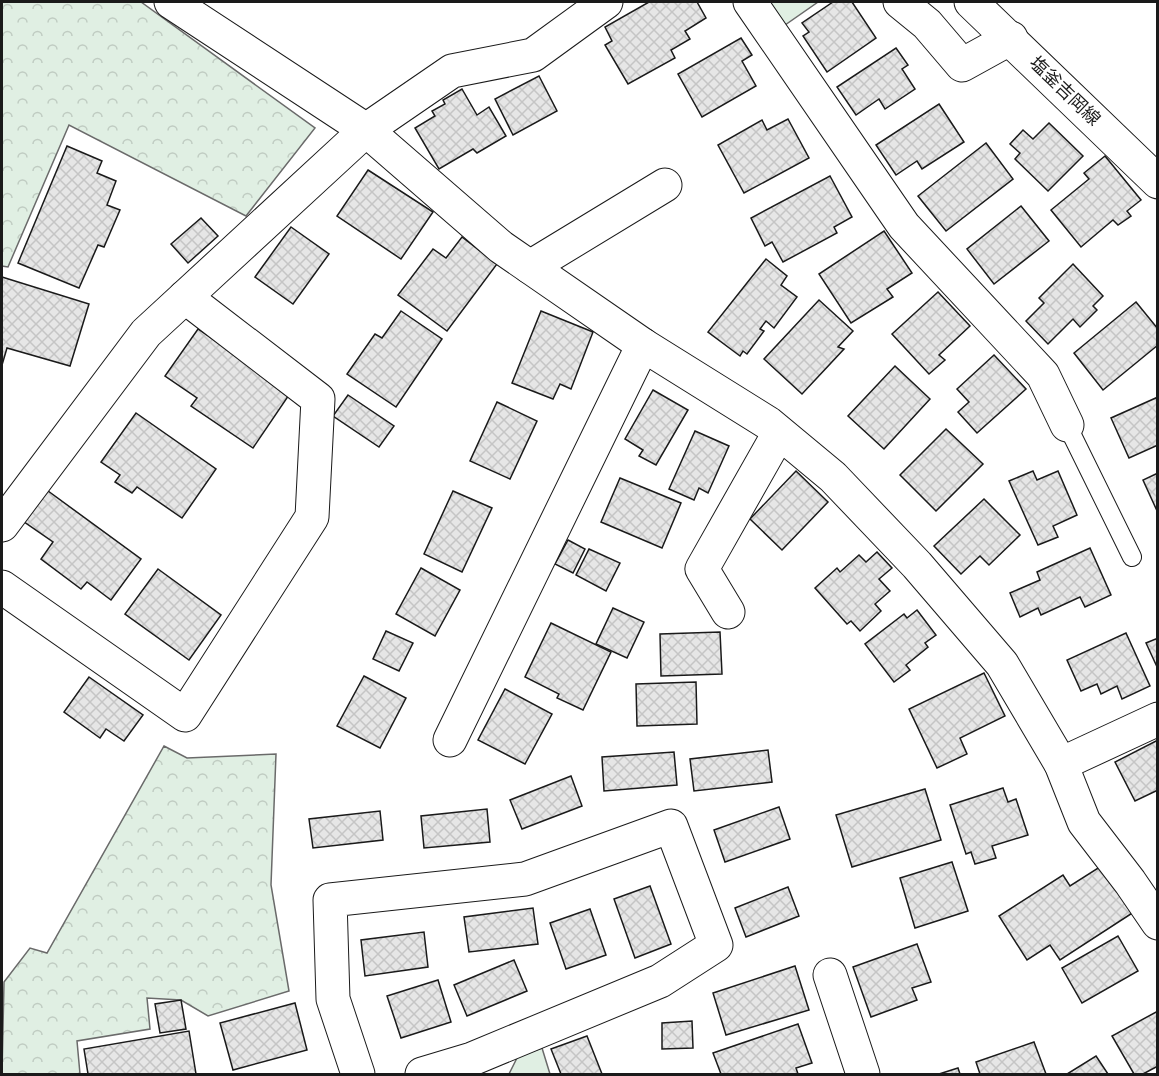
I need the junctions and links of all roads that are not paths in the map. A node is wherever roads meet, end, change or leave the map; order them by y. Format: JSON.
{"nodes":[{"id":1,"x":171,"y":2,"type":"edge"},
{"id":2,"x":606,"y":2,"type":"edge"},
{"id":3,"x":750,"y":2,"type":"edge"},
{"id":4,"x":900,"y":2,"type":"edge"},
{"id":5,"x":971,"y":2,"type":"edge"},
{"id":6,"x":1011,"y":38,"type":"junction"},
{"id":7,"x":366,"y":129,"type":"junction"},
{"id":8,"x":1158,"y":182,"type":"edge"},
{"id":9,"x":665,"y":185,"type":"dead end"},
{"id":10,"x":530,"y":267,"type":"junction"},
{"id":11,"x":185,"y":297,"type":"junction"},
{"id":12,"x":643,"y":345,"type":"junction"},
{"id":13,"x":1067,"y":425,"type":"joint"},
{"id":14,"x":779,"y":433,"type":"junction"},
{"id":15,"x":2,"y":525,"type":"edge"},
{"id":16,"x":1132,"y":557,"type":"dead end"},
{"id":17,"x":2,"y":587,"type":"edge"},
{"id":18,"x":728,"y":612,"type":"dead end"},
{"id":19,"x":1158,"y":719,"type":"edge"},
{"id":20,"x":450,"y":740,"type":"dead end"},
{"id":21,"x":1061,"y":764,"type":"junction"},
{"id":22,"x":1158,"y":923,"type":"edge"},
{"id":23,"x":830,"y":975,"type":"dead end"},
{"id":24,"x":474,"y":1066,"type":"edge"},
{"id":25,"x":358,"y":1074,"type":"edge"},
{"id":26,"x":422,"y":1074,"type":"edge"},
{"id":27,"x":862,"y":1074,"type":"edge"}],
"edges":[{"from":1,"to":7,"type":"street"},
{"from":2,"to":7,"type":"street"},
{"from":3,"to":13,"type":"street"},
{"from":4,"to":6,"type":"street"},
{"from":5,"to":6,"type":"street","name":"塩釜吉岡線"},
{"from":6,"to":8,"type":"street","name":"塩釜吉岡線"},
{"from":7,"to":10,"type":"street"},
{"from":7,"to":11,"type":"street"},
{"from":9,"to":10,"type":"street"},
{"from":10,"to":12,"type":"street"},
{"from":11,"to":15,"type":"street"},
{"from":11,"to":17,"type":"street"},
{"from":12,"to":14,"type":"street"},
{"from":12,"to":20,"type":"street"},
{"from":13,"to":16,"type":"lane"},
{"from":14,"to":18,"type":"street"},
{"from":14,"to":21,"type":"street"},
{"from":19,"to":21,"type":"street"},
{"from":21,"to":22,"type":"street"},
{"from":23,"to":27,"type":"street"},
{"from":24,"to":25,"type":"street"},
{"from":24,"to":26,"type":"street"}]}
